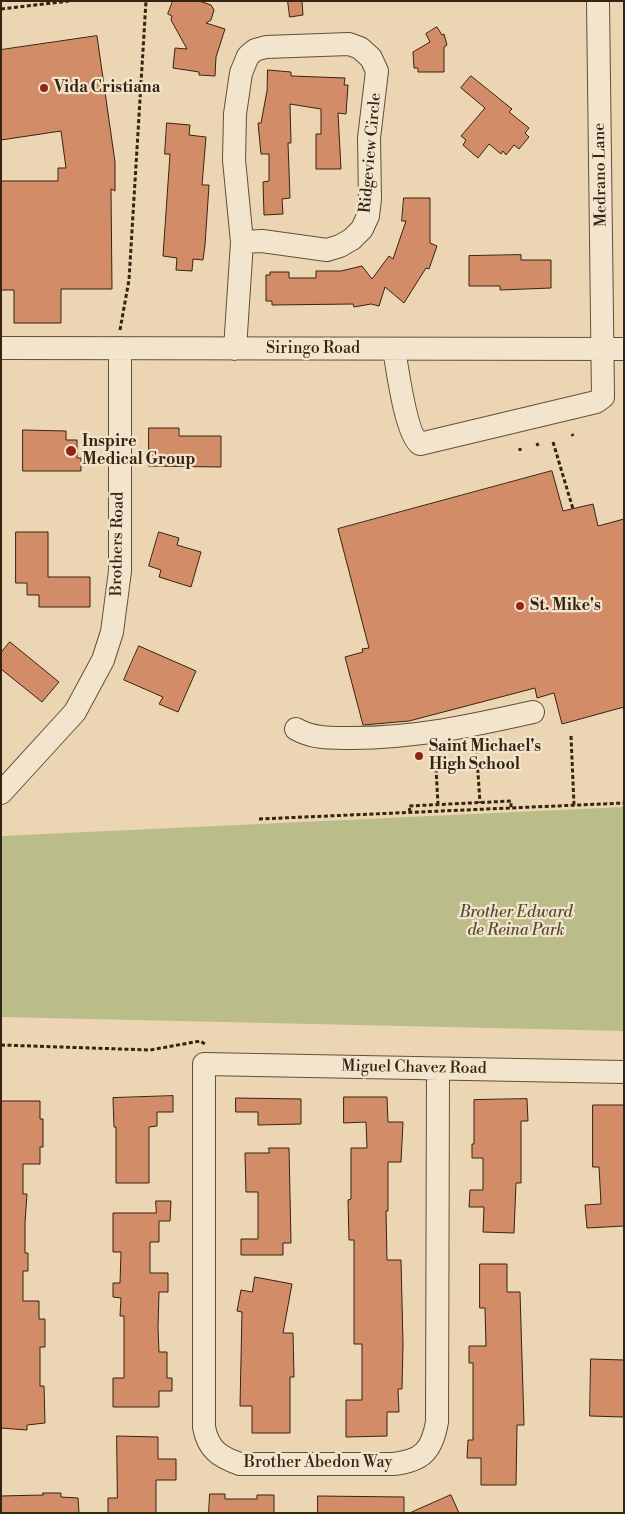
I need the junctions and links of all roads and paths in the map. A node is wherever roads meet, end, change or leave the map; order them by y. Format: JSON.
{"nodes":[{"id":1,"x":69,"y":1,"type":"edge"},
{"id":2,"x":146,"y":1,"type":"edge"},
{"id":3,"x":598,"y":1,"type":"edge"},
{"id":4,"x":1,"y":9,"type":"edge"},
{"id":5,"x":242,"y":242,"type":"junction"},
{"id":6,"x":1,"y":348,"type":"edge"},
{"id":7,"x":120,"y":348,"type":"junction"},
{"id":8,"x":235,"y":349,"type":"junction"},
{"id":9,"x":394,"y":349,"type":"junction"},
{"id":10,"x":613,"y":349,"type":"edge"},
{"id":11,"x":554,"y":441,"type":"dead end"},
{"id":12,"x":573,"y":509,"type":"dead end"},
{"id":13,"x":533,"y":712,"type":"dead end"},
{"id":14,"x":296,"y":729,"type":"dead end"},
{"id":15,"x":570,"y":736,"type":"dead end"},
{"id":16,"x":477,"y":749,"type":"dead end"},
{"id":17,"x":436,"y":752,"type":"dead end"},
{"id":18,"x":1,"y":793,"type":"edge"},
{"id":19,"x":480,"y":802,"type":"junction"},
{"id":20,"x":624,"y":803,"type":"edge"},
{"id":21,"x":438,"y":805,"type":"junction"},
{"id":22,"x":574,"y":805,"type":"junction"},
{"id":23,"x":512,"y":808,"type":"junction"},
{"id":24,"x":410,"y":812,"type":"junction"},
{"id":25,"x":259,"y":819,"type":"dead end"},
{"id":26,"x":1,"y":1045,"type":"edge"},
{"id":27,"x":207,"y":1055,"type":"junction"},
{"id":28,"x":438,"y":1069,"type":"junction"},
{"id":29,"x":624,"y":1072,"type":"edge"}],
"edges":[{"from":1,"to":4,"type":"path"},
{"from":2,"to":7,"type":"path"},
{"from":3,"to":10,"type":"street","name":"Medrano Lane"},
{"from":5,"to":5,"type":"street","name":"Ridgeview Circle"},
{"from":5,"to":8,"type":"street","name":"Ridgeview Circle"},
{"from":6,"to":7,"type":"street","name":"Siringo Road"},
{"from":7,"to":8,"type":"street","name":"Siringo Road"},
{"from":7,"to":18,"type":"street","name":"Brothers Road"},
{"from":8,"to":9,"type":"street","name":"Siringo Road"},
{"from":9,"to":10,"type":"street","name":"Siringo Road"},
{"from":9,"to":10,"type":"street","name":"Medrano Lane"},
{"from":11,"to":12,"type":"path"},
{"from":13,"to":14,"type":"street"},
{"from":15,"to":22,"type":"path"},
{"from":16,"to":19,"type":"path"},
{"from":17,"to":21,"type":"path"},
{"from":19,"to":21,"type":"path"},
{"from":19,"to":23,"type":"path"},
{"from":20,"to":22,"type":"path"},
{"from":21,"to":24,"type":"path"},
{"from":22,"to":23,"type":"path"},
{"from":23,"to":24,"type":"path"},
{"from":24,"to":25,"type":"path"},
{"from":26,"to":27,"type":"path"},
{"from":27,"to":28,"type":"street","name":"Miguel Chavez Road"},
{"from":27,"to":28,"type":"street","name":"Brother Abedon Way"},
{"from":28,"to":29,"type":"street","name":"Miguel Chavez Road"}]}
